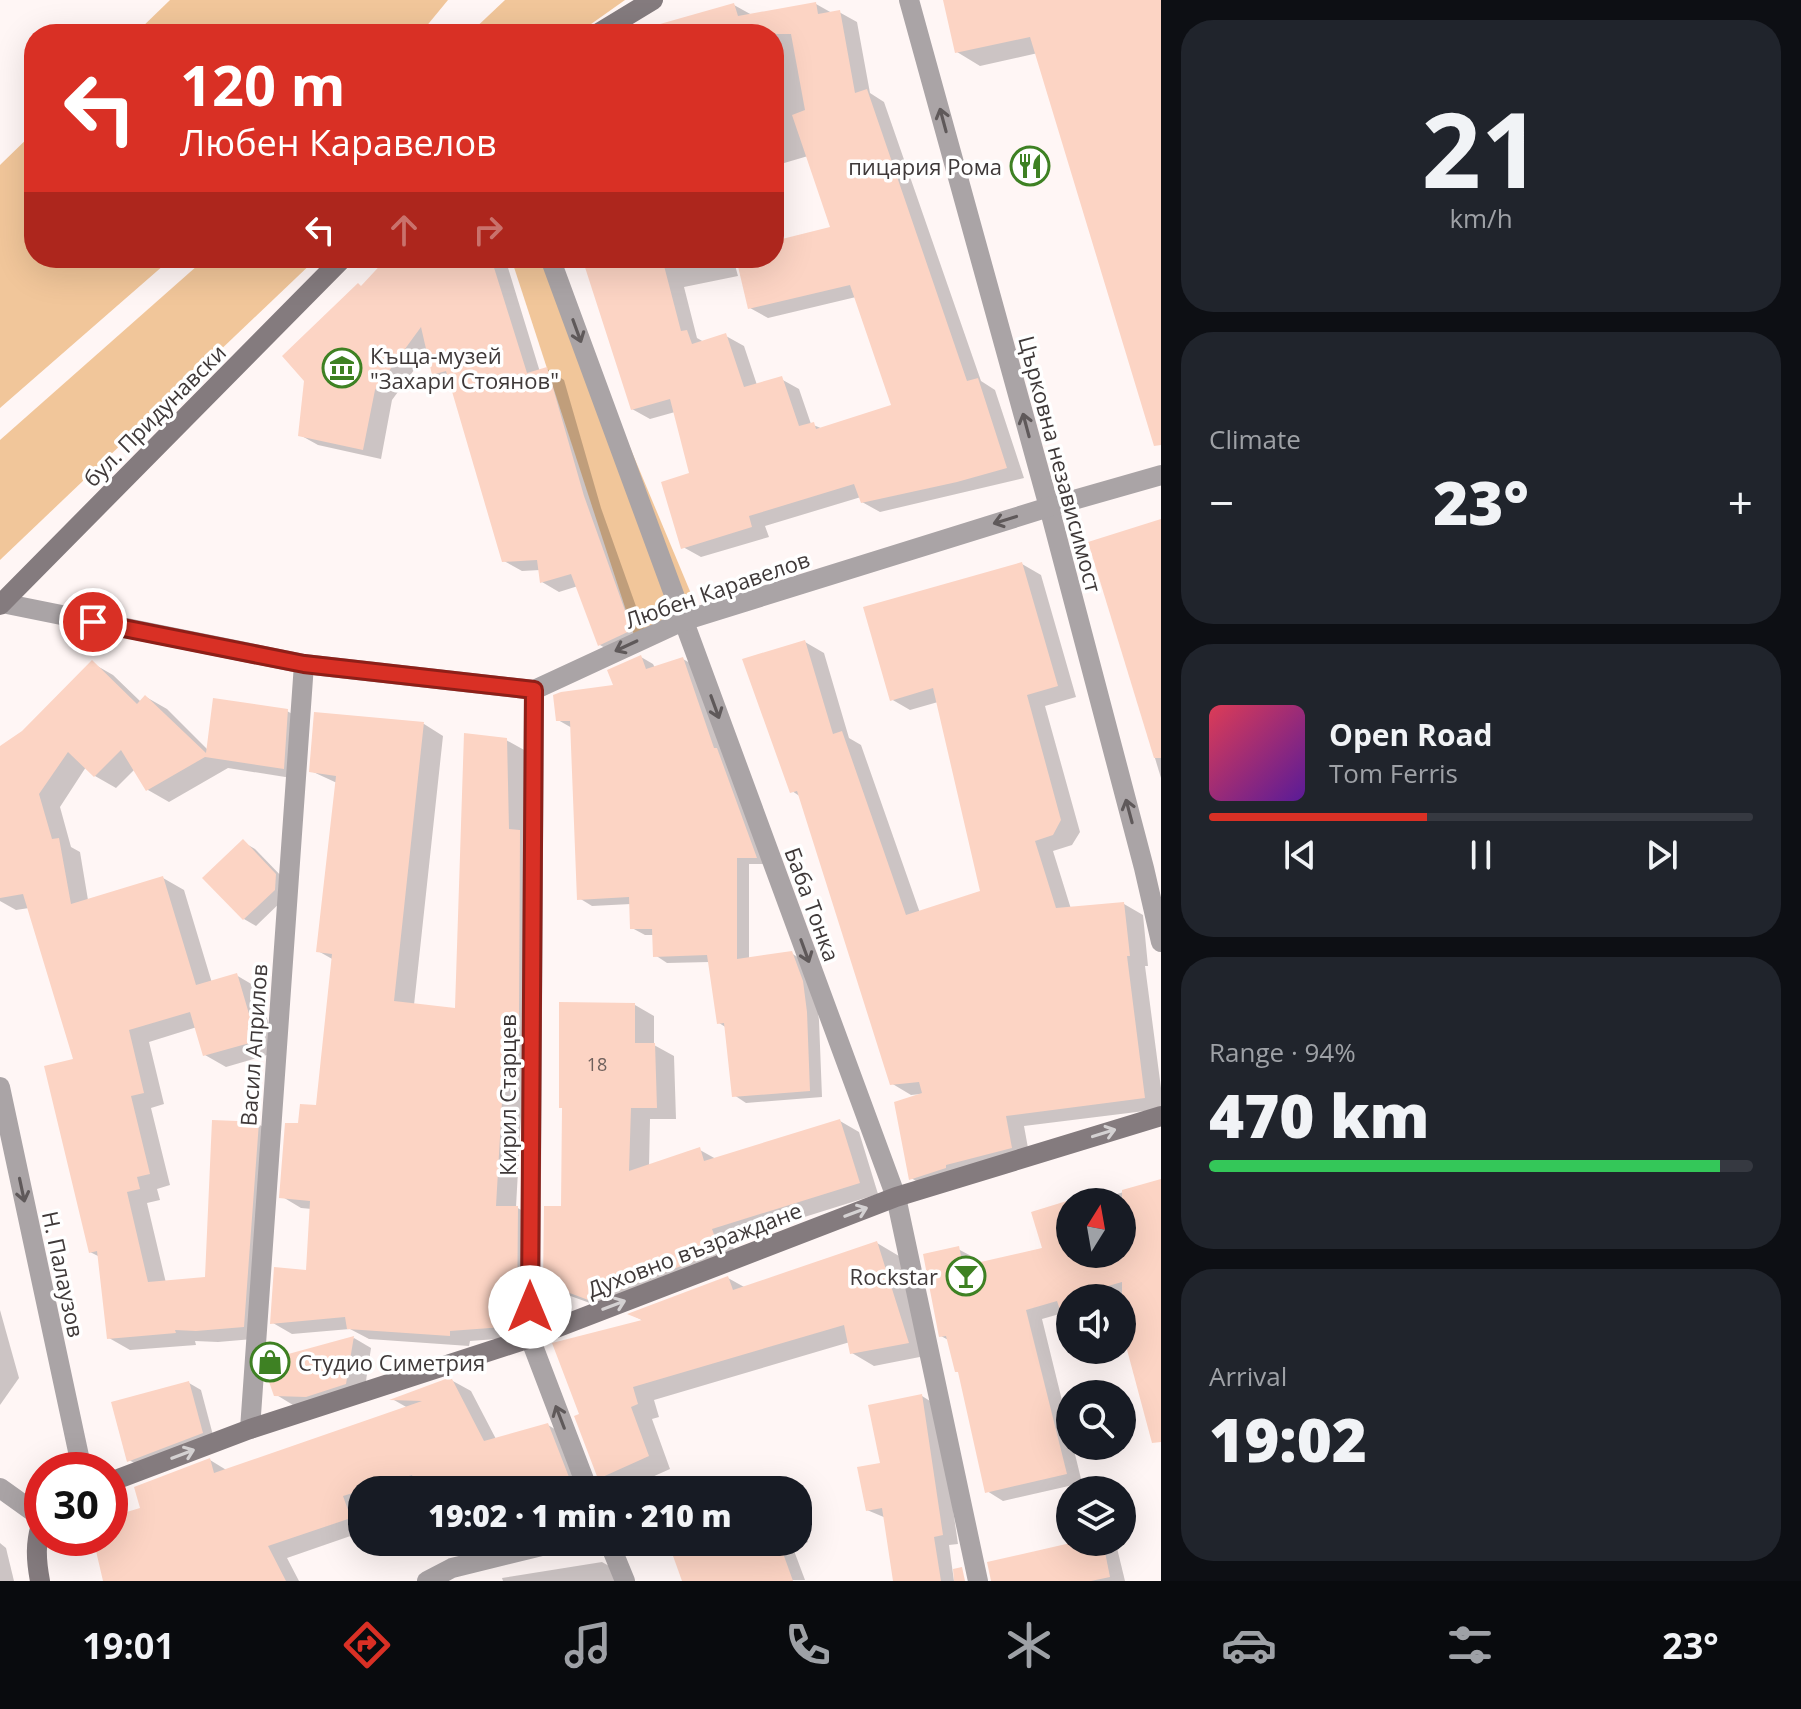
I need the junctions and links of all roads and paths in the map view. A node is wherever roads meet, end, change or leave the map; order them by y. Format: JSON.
{"nodes":[{"id":1,"x":653,"y":0,"type":"edge"},
{"id":2,"x":909,"y":0,"type":"edge"},
{"id":3,"x":613,"y":24,"type":"edge"},
{"id":4,"x":333,"y":268,"type":"edge"},
{"id":5,"x":554,"y":268,"type":"edge"},
{"id":6,"x":1161,"y":475,"type":"edge"},
{"id":7,"x":1049,"y":507,"type":"junction"},
{"id":8,"x":1,"y":604,"type":"edge"},
{"id":9,"x":683,"y":621,"type":"junction"},
{"id":10,"x":304,"y":664,"type":"junction"},
{"id":11,"x":534,"y":690,"type":"junction"},
{"id":12,"x":1153,"y":865,"type":"edge"},
{"id":13,"x":1161,"y":942,"type":"edge"},
{"id":14,"x":0,"y":1087,"type":"edge"},
{"id":15,"x":1161,"y":1116,"type":"edge"},
{"id":16,"x":896,"y":1197,"type":"junction"},
{"id":17,"x":530,"y":1338,"type":"junction"},
{"id":18,"x":250,"y":1429,"type":"junction"},
{"id":19,"x":78,"y":1452,"type":"edge"},
{"id":20,"x":128,"y":1475,"type":"edge"},
{"id":21,"x":583,"y":1476,"type":"edge"},
{"id":22,"x":0,"y":1488,"type":"edge"},
{"id":23,"x":24,"y":1506,"type":"edge"},
{"id":24,"x":38,"y":1556,"type":"edge"},
{"id":25,"x":501,"y":1556,"type":"edge"},
{"id":26,"x":615,"y":1556,"type":"edge"},
{"id":27,"x":40,"y":1581,"type":"edge"},
{"id":28,"x":427,"y":1581,"type":"edge"},
{"id":29,"x":625,"y":1581,"type":"edge"},
{"id":30,"x":978,"y":1581,"type":"edge"}],
"edges":[{"from":1,"to":3,"type":"street"},
{"from":7,"to":2,"type":"street","name":"Църковна независимост","one_way":true},
{"from":4,"to":8,"type":"street","name":"бул. Придунавски"},
{"from":5,"to":9,"type":"street","name":"Баба Тонка","one_way":true},
{"from":6,"to":7,"type":"street","name":"Любен Каравелов"},
{"from":7,"to":9,"type":"street","name":"Любен Каравелов","one_way":true},
{"from":12,"to":7,"type":"street","name":"Църковна независимост","one_way":true},
{"from":8,"to":10,"type":"street"},
{"from":9,"to":11,"type":"street","name":"Любен Каравелов","one_way":true},
{"from":9,"to":16,"type":"street","name":"Баба Тонка","one_way":true},
{"from":10,"to":11,"type":"street"},
{"from":10,"to":18,"type":"street","name":"Васил Априлов"},
{"from":11,"to":17,"type":"street","name":"Кирил Старцев"},
{"from":12,"to":13,"type":"street","name":"Църковна независимост"},
{"from":14,"to":19,"type":"street","name":"Н. Палаузов","one_way":true},
{"from":16,"to":15,"type":"street","name":"Духовно възраждане","one_way":true},
{"from":17,"to":16,"type":"street","name":"Духовно възраждане","one_way":true},
{"from":16,"to":30,"type":"street","name":"Баба Тонка"},
{"from":17,"to":18,"type":"street","name":"Духовно възраждане"},
{"from":21,"to":17,"type":"street","name":"Кирил Старцев","one_way":true},
{"from":20,"to":18,"type":"street","name":"Духовно възраждане","one_way":true},
{"from":22,"to":23,"type":"street"},
{"from":24,"to":27,"type":"street"},
{"from":25,"to":28,"type":"street"},
{"from":26,"to":29,"type":"street"}]}
